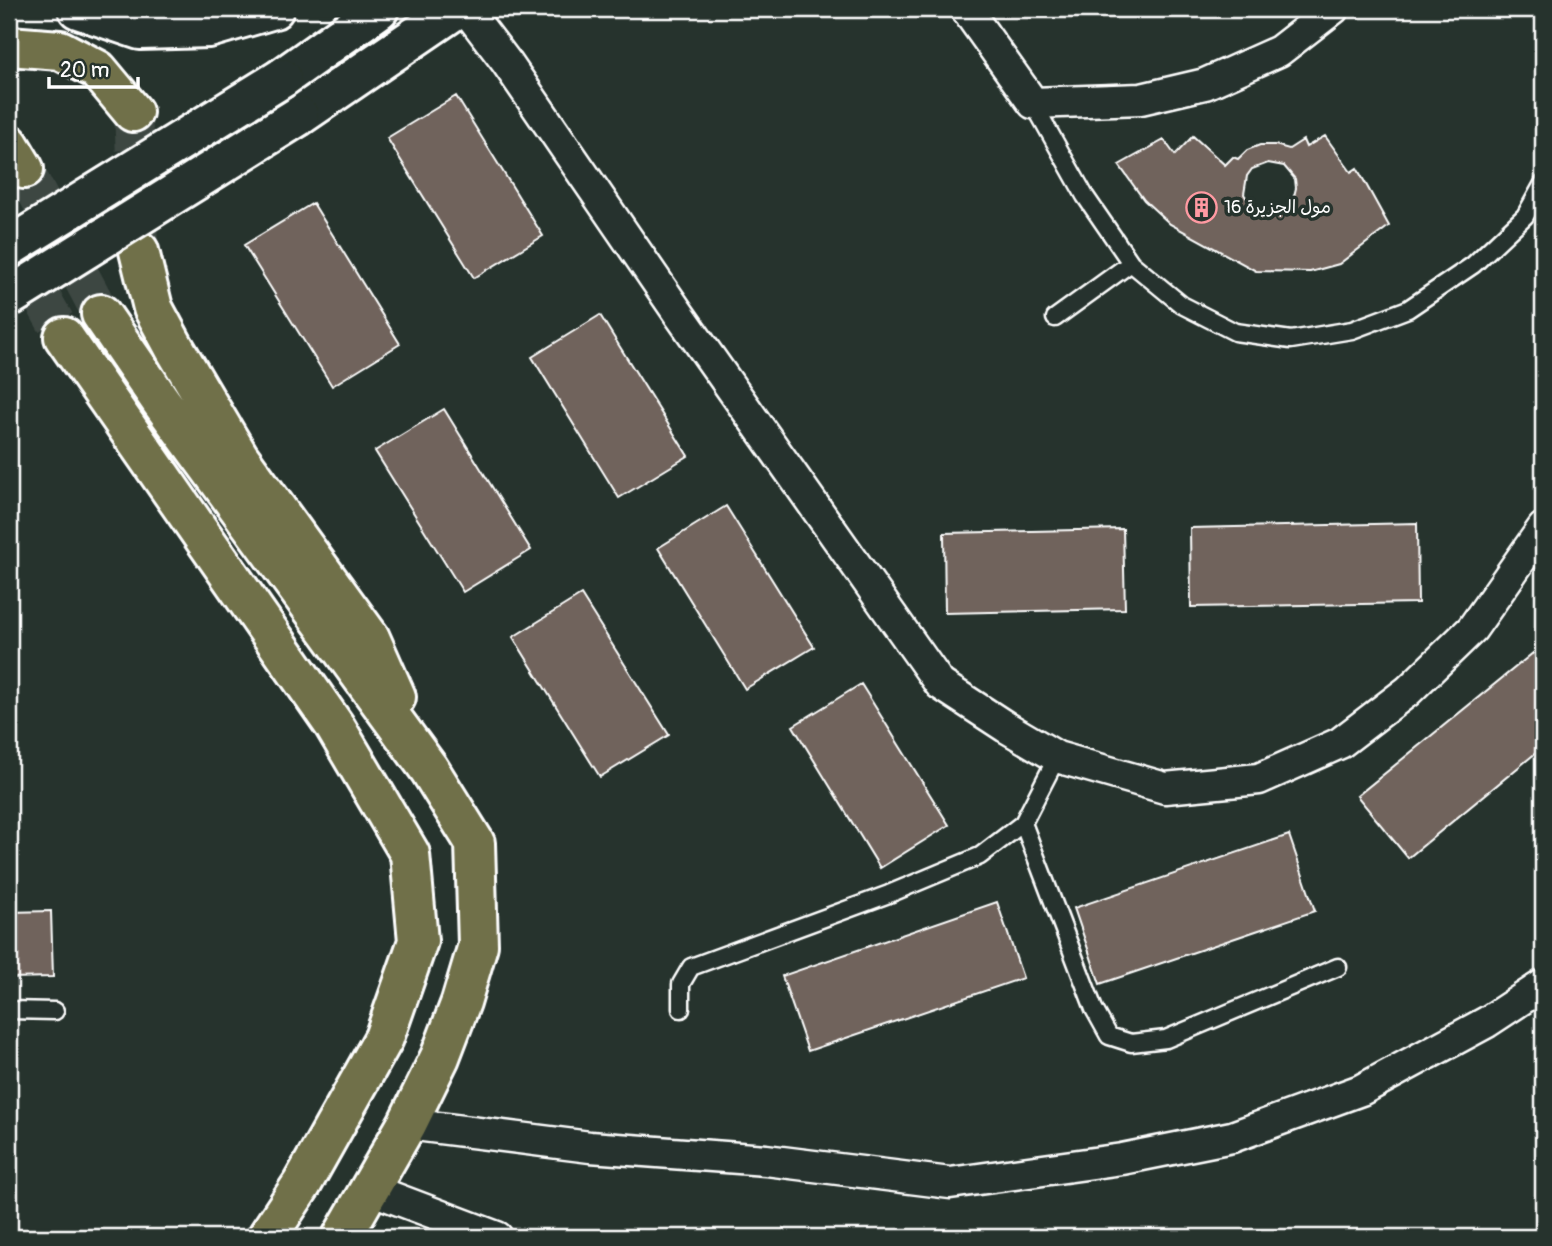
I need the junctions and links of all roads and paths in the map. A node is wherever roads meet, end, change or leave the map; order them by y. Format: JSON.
{"nodes":[{"id":1,"x":78,"y":9,"type":"edge"},
{"id":2,"x":274,"y":9,"type":"edge"},
{"id":3,"x":379,"y":9,"type":"edge"},
{"id":4,"x":456,"y":9,"type":"edge"},
{"id":5,"x":466,"y":9,"type":"edge"},
{"id":6,"x":966,"y":9,"type":"edge"},
{"id":7,"x":1333,"y":9,"type":"edge"},
{"id":8,"x":9,"y":46,"type":"edge"},
{"id":9,"x":1033,"y":103,"type":"junction"},
{"id":10,"x":133,"y":112,"type":"tunnel mouth"},
{"id":11,"x":1543,"y":184,"type":"edge"},
{"id":12,"x":9,"y":247,"type":"edge"},
{"id":13,"x":139,"y":251,"type":"tunnel mouth"},
{"id":14,"x":1131,"y":262,"type":"junction"},
{"id":15,"x":9,"y":297,"type":"edge"},
{"id":16,"x":101,"y":314,"type":"tunnel mouth"},
{"id":17,"x":1055,"y":317,"type":"dead end"},
{"id":18,"x":64,"y":337,"type":"tunnel mouth"},
{"id":19,"x":1543,"y":528,"type":"edge"},
{"id":20,"x":1057,"y":757,"type":"junction"},
{"id":21,"x":429,"y":769,"type":"junction"},
{"id":22,"x":1023,"y":823,"type":"junction"},
{"id":23,"x":1338,"y":967,"type":"dead end"},
{"id":24,"x":1543,"y":985,"type":"edge"},
{"id":25,"x":681,"y":1009,"type":"dead end"},
{"id":26,"x":9,"y":1010,"type":"edge"},
{"id":27,"x":55,"y":1011,"type":"dead end"},
{"id":28,"x":407,"y":1124,"type":"junction"},
{"id":29,"x":370,"y":1189,"type":"junction"},
{"id":30,"x":267,"y":1237,"type":"edge"},
{"id":31,"x":342,"y":1237,"type":"edge"},
{"id":32,"x":497,"y":1237,"type":"edge"}],
"edges":[{"from":1,"to":2,"type":"street"},
{"from":3,"to":12,"type":"street","bridge":true},
{"from":4,"to":15,"type":"street","bridge":true},
{"from":5,"to":20,"type":"street"},
{"from":6,"to":9,"type":"street"},
{"from":7,"to":9,"type":"street"},
{"from":8,"to":10,"type":"main road"},
{"from":9,"to":14,"type":"lane"},
{"from":11,"to":14,"type":"lane"},
{"from":13,"to":21,"type":"main road"},
{"from":14,"to":17,"type":"lane"},
{"from":16,"to":21,"type":"main road"},
{"from":18,"to":30,"type":"main road"},
{"from":19,"to":20,"type":"street"},
{"from":20,"to":22,"type":"lane"},
{"from":21,"to":28,"type":"main road"},
{"from":22,"to":23,"type":"lane"},
{"from":22,"to":25,"type":"lane"},
{"from":24,"to":28,"type":"street"},
{"from":26,"to":27,"type":"lane"},
{"from":28,"to":29,"type":"main road"},
{"from":29,"to":31,"type":"main road"},
{"from":29,"to":32,"type":"street"}]}
